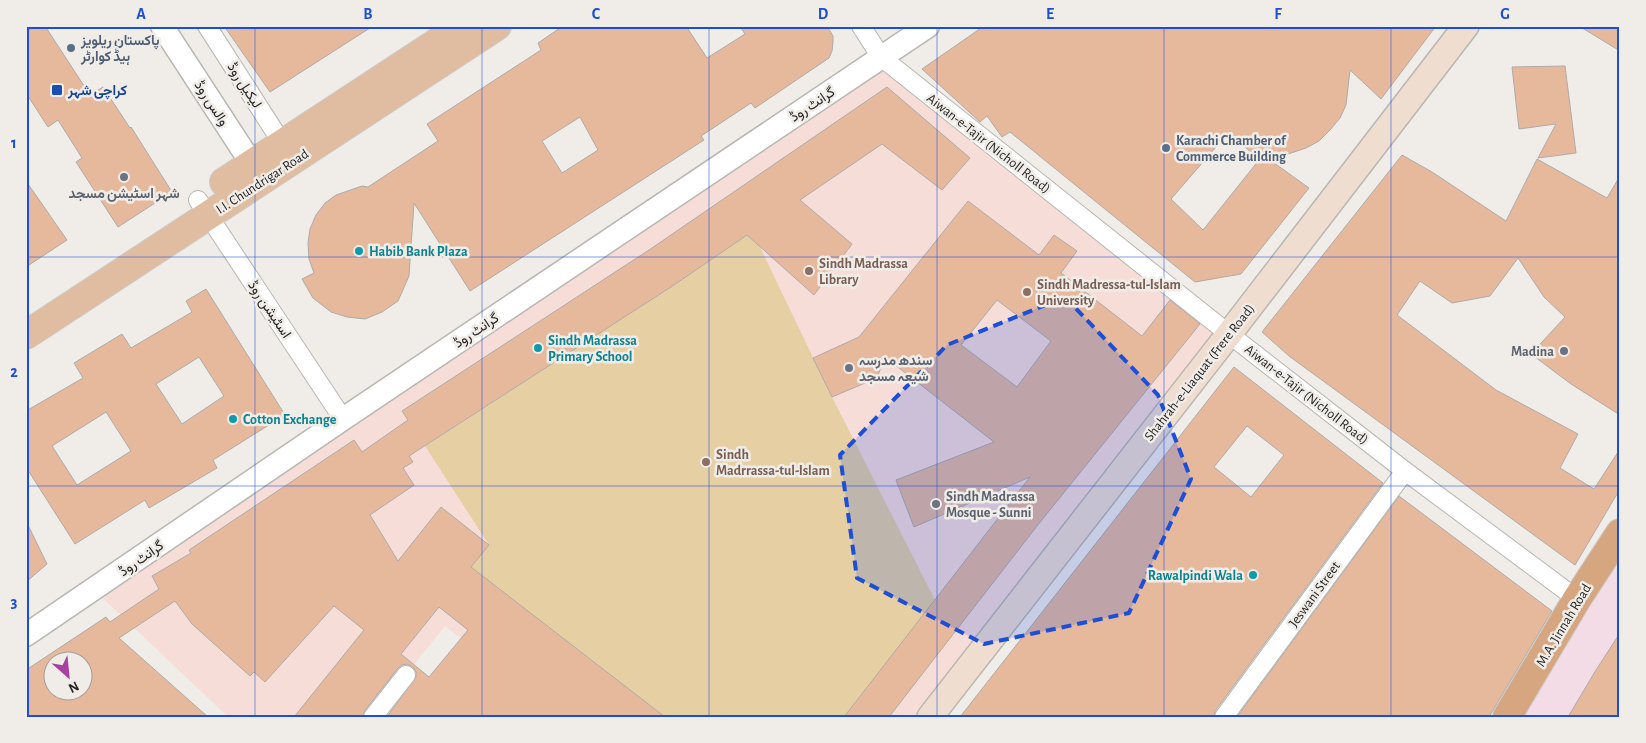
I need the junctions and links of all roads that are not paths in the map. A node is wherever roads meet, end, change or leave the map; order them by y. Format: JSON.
{"nodes":[{"id":1,"x":162,"y":26,"type":"edge"},
{"id":2,"x":207,"y":26,"type":"edge"},
{"id":3,"x":462,"y":26,"type":"edge"},
{"id":4,"x":497,"y":26,"type":"edge"},
{"id":5,"x":861,"y":26,"type":"edge"},
{"id":6,"x":928,"y":26,"type":"edge"},
{"id":7,"x":1466,"y":26,"type":"edge"},
{"id":8,"x":881,"y":57,"type":"junction"},
{"id":9,"x":282,"y":143,"type":"junction"},
{"id":10,"x":257,"y":172,"type":"junction"},
{"id":11,"x":203,"y":208,"type":"junction"},
{"id":12,"x":26,"y":312,"type":"edge"},
{"id":13,"x":1229,"y":334,"type":"junction"},
{"id":14,"x":26,"y":335,"type":"edge"},
{"id":15,"x":343,"y":419,"type":"junction"},
{"id":16,"x":1405,"y":471,"type":"junction"},
{"id":17,"x":1620,"y":533,"type":"edge"},
{"id":18,"x":1578,"y":599,"type":"junction"},
{"id":19,"x":26,"y":635,"type":"edge"},
{"id":20,"x":406,"y":675,"type":"dead end"},
{"id":21,"x":373,"y":717,"type":"edge"},
{"id":22,"x":930,"y":717,"type":"edge"},
{"id":23,"x":1224,"y":717,"type":"edge"},
{"id":24,"x":1507,"y":717,"type":"edge"}],
"edges":[{"from":1,"to":10,"type":"street","name":"والس روڈ"},
{"from":2,"to":9,"type":"street","name":"لیکیل روڈ"},
{"from":3,"to":9,"type":"main road","name":"I.I. Chundrigar Road"},
{"from":4,"to":10,"type":"main road","name":"I.I. Chundrigar Road"},
{"from":5,"to":8,"type":"street","name":"Aiwan-e-Tajir (Nicholl Road)"},
{"from":6,"to":8,"type":"street","name":"گرانٹ روڈ"},
{"from":7,"to":13,"type":"main road","name":"Shahrah-e-Liaquat (Frere Road)"},
{"from":8,"to":13,"type":"street","name":"Aiwan-e-Tajir (Nicholl Road)"},
{"from":8,"to":15,"type":"street","name":"گرانٹ روڈ"},
{"from":9,"to":10,"type":"main road","name":"I.I. Chundrigar Road"},
{"from":10,"to":11,"type":"main road","name":"I.I. Chundrigar Road"},
{"from":11,"to":12,"type":"main road","name":"I.I. Chundrigar Road"},
{"from":11,"to":14,"type":"main road","name":"I.I. Chundrigar Road"},
{"from":11,"to":15,"type":"street","name":"اسٹیشن روڈ"},
{"from":13,"to":16,"type":"street","name":"Aiwan-e-Tajir (Nicholl Road)"},
{"from":13,"to":22,"type":"main road","name":"Shahrah-e-Liaquat (Frere Road)"},
{"from":15,"to":19,"type":"street","name":"گرانٹ روڈ"},
{"from":16,"to":18,"type":"street","name":"Aiwan-e-Tajir (Nicholl Road)"},
{"from":16,"to":23,"type":"street","name":"Jeswani Street"},
{"from":17,"to":18,"type":"highway","name":"M.A. Jinnah Road"},
{"from":18,"to":24,"type":"highway","name":"M.A. Jinnah Road"},
{"from":20,"to":21,"type":"street"}]}
